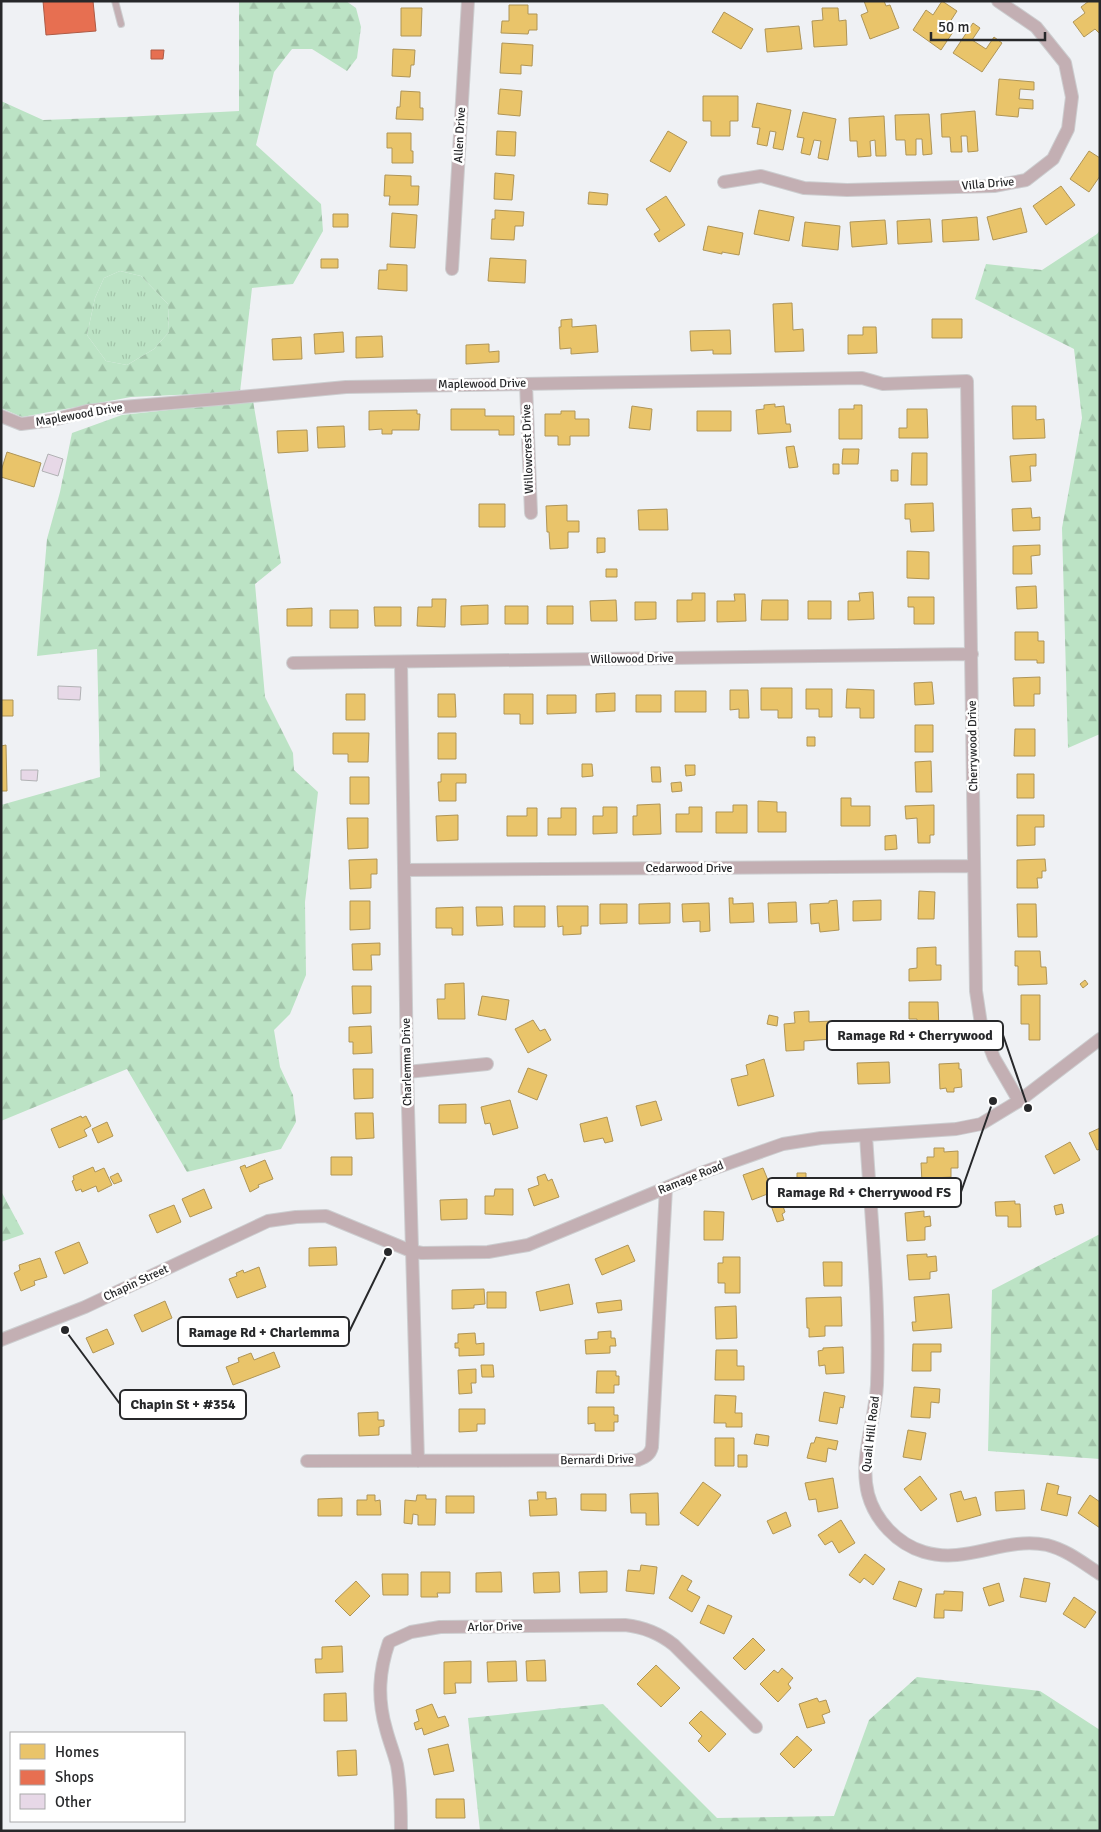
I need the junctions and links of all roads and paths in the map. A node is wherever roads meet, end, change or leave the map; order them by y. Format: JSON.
{"nodes":[{"id":1,"x":115,"y":1,"type":"edge"},
{"id":2,"x":468,"y":1,"type":"edge"},
{"id":3,"x":998,"y":1,"type":"edge"},
{"id":4,"x":121,"y":24,"type":"dead end"},
{"id":5,"x":724,"y":182,"type":"dead end"},
{"id":6,"x":452,"y":269,"type":"dead end"},
{"id":7,"x":967,"y":381,"type":"joint"},
{"id":8,"x":526,"y":384,"type":"junction"},
{"id":9,"x":1,"y":416,"type":"edge"},
{"id":10,"x":531,"y":513,"type":"dead end"},
{"id":11,"x":972,"y":654,"type":"junction"},
{"id":12,"x":402,"y":662,"type":"junction"},
{"id":13,"x":292,"y":663,"type":"dead end"},
{"id":14,"x":974,"y":866,"type":"junction"},
{"id":15,"x":405,"y":870,"type":"junction"},
{"id":16,"x":1100,"y":1039,"type":"edge"},
{"id":17,"x":487,"y":1064,"type":"dead end"},
{"id":18,"x":408,"y":1072,"type":"junction"},
{"id":19,"x":1019,"y":1101,"type":"junction"},
{"id":20,"x":866,"y":1135,"type":"junction"},
{"id":21,"x":666,"y":1188,"type":"junction"},
{"id":22,"x":268,"y":1222,"type":"joint"},
{"id":23,"x":411,"y":1251,"type":"junction"},
{"id":24,"x":1,"y":1340,"type":"edge"},
{"id":25,"x":307,"y":1461,"type":"dead end"},
{"id":26,"x":418,"y":1461,"type":"junction"},
{"id":27,"x":1100,"y":1574,"type":"edge"},
{"id":28,"x":756,"y":1728,"type":"dead end"},
{"id":29,"x":401,"y":1831,"type":"edge"}],
"edges":[{"from":1,"to":4,"type":"lane"},
{"from":2,"to":6,"type":"street","name":"Allen Drive"},
{"from":3,"to":5,"type":"street","name":"Villa Drive"},
{"from":7,"to":8,"type":"street","name":"Maplewood Drive"},
{"from":7,"to":11,"type":"street","name":"Cherrywood Drive"},
{"from":8,"to":9,"type":"street","name":"Maplewood Drive"},
{"from":8,"to":10,"type":"street","name":"Willowcrest Drive"},
{"from":11,"to":12,"type":"street","name":"Willowood Drive"},
{"from":11,"to":14,"type":"street","name":"Cherrywood Drive"},
{"from":12,"to":13,"type":"street","name":"Willowood Drive"},
{"from":12,"to":15,"type":"street","name":"Charlemma Drive"},
{"from":14,"to":15,"type":"street","name":"Cedarwood Drive"},
{"from":14,"to":19,"type":"street","name":"Cherrywood Drive"},
{"from":15,"to":18,"type":"street","name":"Charlemma Drive"},
{"from":16,"to":19,"type":"street","name":"Ramage Road"},
{"from":17,"to":18,"type":"street"},
{"from":18,"to":23,"type":"street","name":"Charlemma Drive"},
{"from":19,"to":20,"type":"street","name":"Ramage Road"},
{"from":20,"to":21,"type":"street","name":"Ramage Road"},
{"from":20,"to":27,"type":"street","name":"Quail Hill Road"},
{"from":21,"to":23,"type":"street","name":"Ramage Road"},
{"from":21,"to":26,"type":"street","name":"Bernardi Drive"},
{"from":22,"to":23,"type":"street","name":"Ramage Road"},
{"from":22,"to":24,"type":"street","name":"Chapin Street"},
{"from":23,"to":26,"type":"street","name":"Charlemma Drive"},
{"from":25,"to":26,"type":"street","name":"Bernardi Drive"},
{"from":28,"to":29,"type":"street","name":"Arlor Drive"}]}
